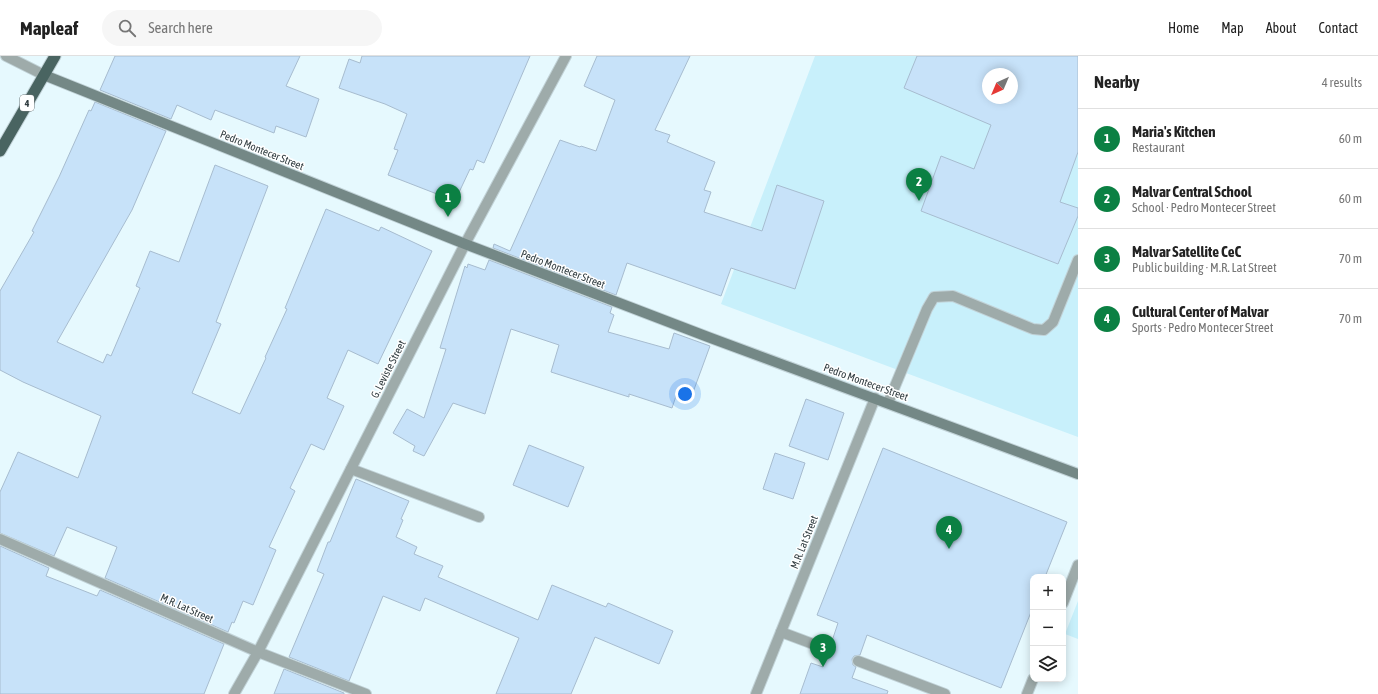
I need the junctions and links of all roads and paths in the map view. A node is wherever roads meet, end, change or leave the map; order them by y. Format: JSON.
{"nodes":[{"id":1,"x":6,"y":56,"type":"edge"},
{"id":2,"x":55,"y":56,"type":"edge"},
{"id":3,"x":566,"y":56,"type":"edge"},
{"id":4,"x":44,"y":75,"type":"junction"},
{"id":5,"x":0,"y":151,"type":"edge"},
{"id":6,"x":465,"y":244,"type":"junction"},
{"id":7,"x":1078,"y":260,"type":"edge"},
{"id":8,"x":875,"y":398,"type":"junction"},
{"id":9,"x":888,"y":403,"type":"junction"},
{"id":10,"x":351,"y":469,"type":"junction"},
{"id":11,"x":1078,"y":474,"type":"edge"},
{"id":12,"x":479,"y":517,"type":"dead end"},
{"id":13,"x":0,"y":539,"type":"edge"},
{"id":14,"x":1078,"y":565,"type":"edge"},
{"id":15,"x":1066,"y":595,"type":"edge"},
{"id":16,"x":781,"y":632,"type":"junction"},
{"id":17,"x":829,"y":650,"type":"dead end"},
{"id":18,"x":258,"y":652,"type":"junction"},
{"id":19,"x":858,"y":661,"type":"dead end"},
{"id":20,"x":1032,"y":682,"type":"edge"},
{"id":21,"x":234,"y":694,"type":"edge"},
{"id":22,"x":366,"y":694,"type":"edge"},
{"id":23,"x":756,"y":694,"type":"edge"},
{"id":24,"x":946,"y":694,"type":"edge"},
{"id":25,"x":1027,"y":694,"type":"edge"}],
"edges":[{"from":1,"to":4,"type":"street"},
{"from":2,"to":4,"type":"highway","number":"4"},
{"from":3,"to":6,"type":"street","name":"G. Leviste Street"},
{"from":4,"to":5,"type":"highway","number":"4"},
{"from":4,"to":6,"type":"main road","name":"Pedro Montecer Street"},
{"from":6,"to":8,"type":"main road","name":"Pedro Montecer Street"},
{"from":6,"to":10,"type":"street","name":"G. Leviste Street"},
{"from":7,"to":9,"type":"street"},
{"from":8,"to":9,"type":"main road","name":"Pedro Montecer Street"},
{"from":8,"to":16,"type":"street","name":"M.R. Lat Street"},
{"from":9,"to":11,"type":"main road","name":"Pedro Montecer Street"},
{"from":10,"to":12,"type":"street"},
{"from":10,"to":18,"type":"street","name":"G. Leviste Street"},
{"from":13,"to":18,"type":"street","name":"M.R. Lat Street"},
{"from":14,"to":15,"type":"street"},
{"from":16,"to":17,"type":"street"},
{"from":16,"to":23,"type":"street","name":"M.R. Lat Street"},
{"from":18,"to":21,"type":"street","name":"G. Leviste Street"},
{"from":18,"to":22,"type":"street","name":"M.R. Lat Street"},
{"from":19,"to":24,"type":"street"},
{"from":20,"to":25,"type":"street"}]}
